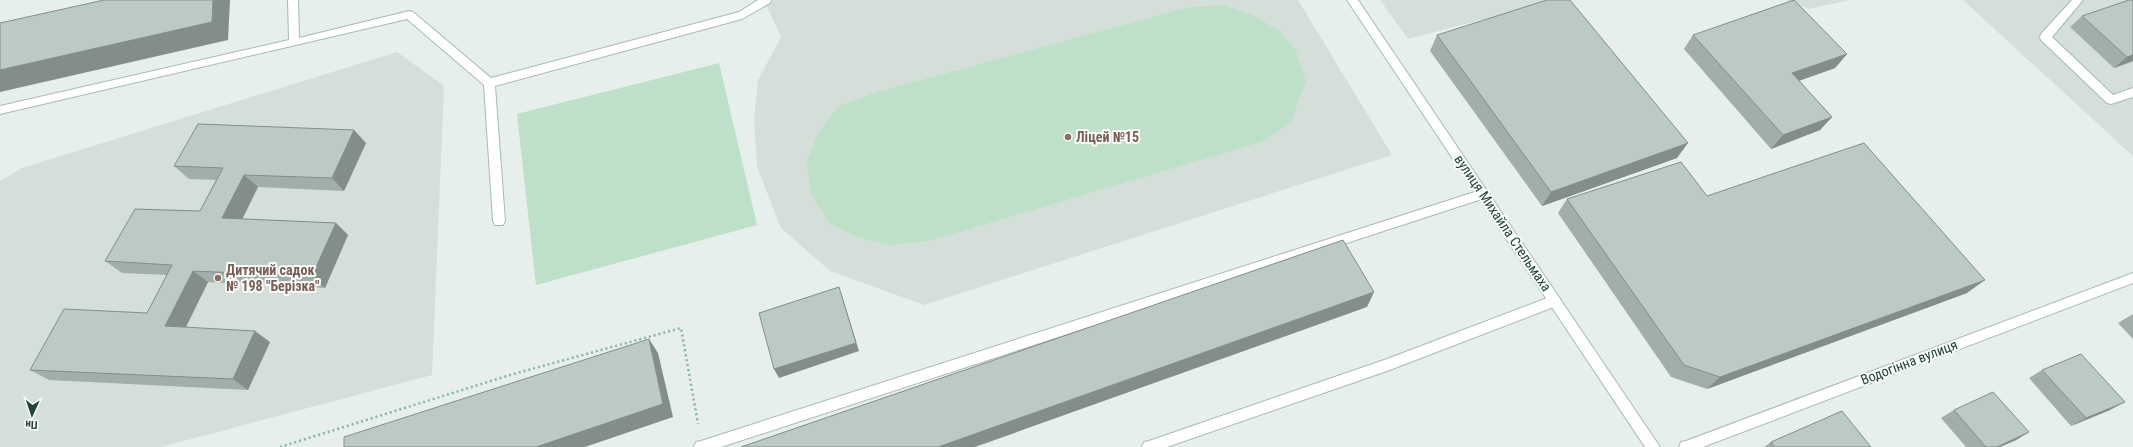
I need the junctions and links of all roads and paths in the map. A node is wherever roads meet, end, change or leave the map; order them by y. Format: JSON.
{"nodes":[{"id":1,"x":293,"y":0,"type":"edge"},
{"id":2,"x":766,"y":0,"type":"edge"},
{"id":3,"x":1352,"y":0,"type":"edge"},
{"id":4,"x":2078,"y":0,"type":"edge"},
{"id":5,"x":294,"y":44,"type":"junction"},
{"id":6,"x":489,"y":83,"type":"junction"},
{"id":7,"x":2133,"y":92,"type":"edge"},
{"id":8,"x":0,"y":110,"type":"edge"},
{"id":9,"x":1484,"y":194,"type":"junction"},
{"id":10,"x":499,"y":221,"type":"dead end"},
{"id":11,"x":2133,"y":278,"type":"edge"},
{"id":12,"x":1556,"y":301,"type":"junction"},
{"id":13,"x":280,"y":447,"type":"edge"},
{"id":14,"x":701,"y":447,"type":"edge"},
{"id":15,"x":1148,"y":447,"type":"edge"},
{"id":16,"x":1653,"y":447,"type":"edge"},
{"id":17,"x":1686,"y":447,"type":"edge"}],
"edges":[{"from":1,"to":5,"type":"street"},
{"from":2,"to":6,"type":"street"},
{"from":3,"to":9,"type":"street","name":"вулиця Михайла Стельмаха"},
{"from":4,"to":7,"type":"street"},
{"from":5,"to":6,"type":"street"},
{"from":5,"to":8,"type":"street"},
{"from":6,"to":10,"type":"street"},
{"from":9,"to":12,"type":"street","name":"вулиця Михайла Стельмаха"},
{"from":9,"to":14,"type":"street"},
{"from":11,"to":17,"type":"street","name":"Водогінна вулиця"},
{"from":12,"to":15,"type":"street"},
{"from":12,"to":16,"type":"street","name":"вулиця Михайла Стельмаха"},
{"from":13,"to":14,"type":"path"}]}
